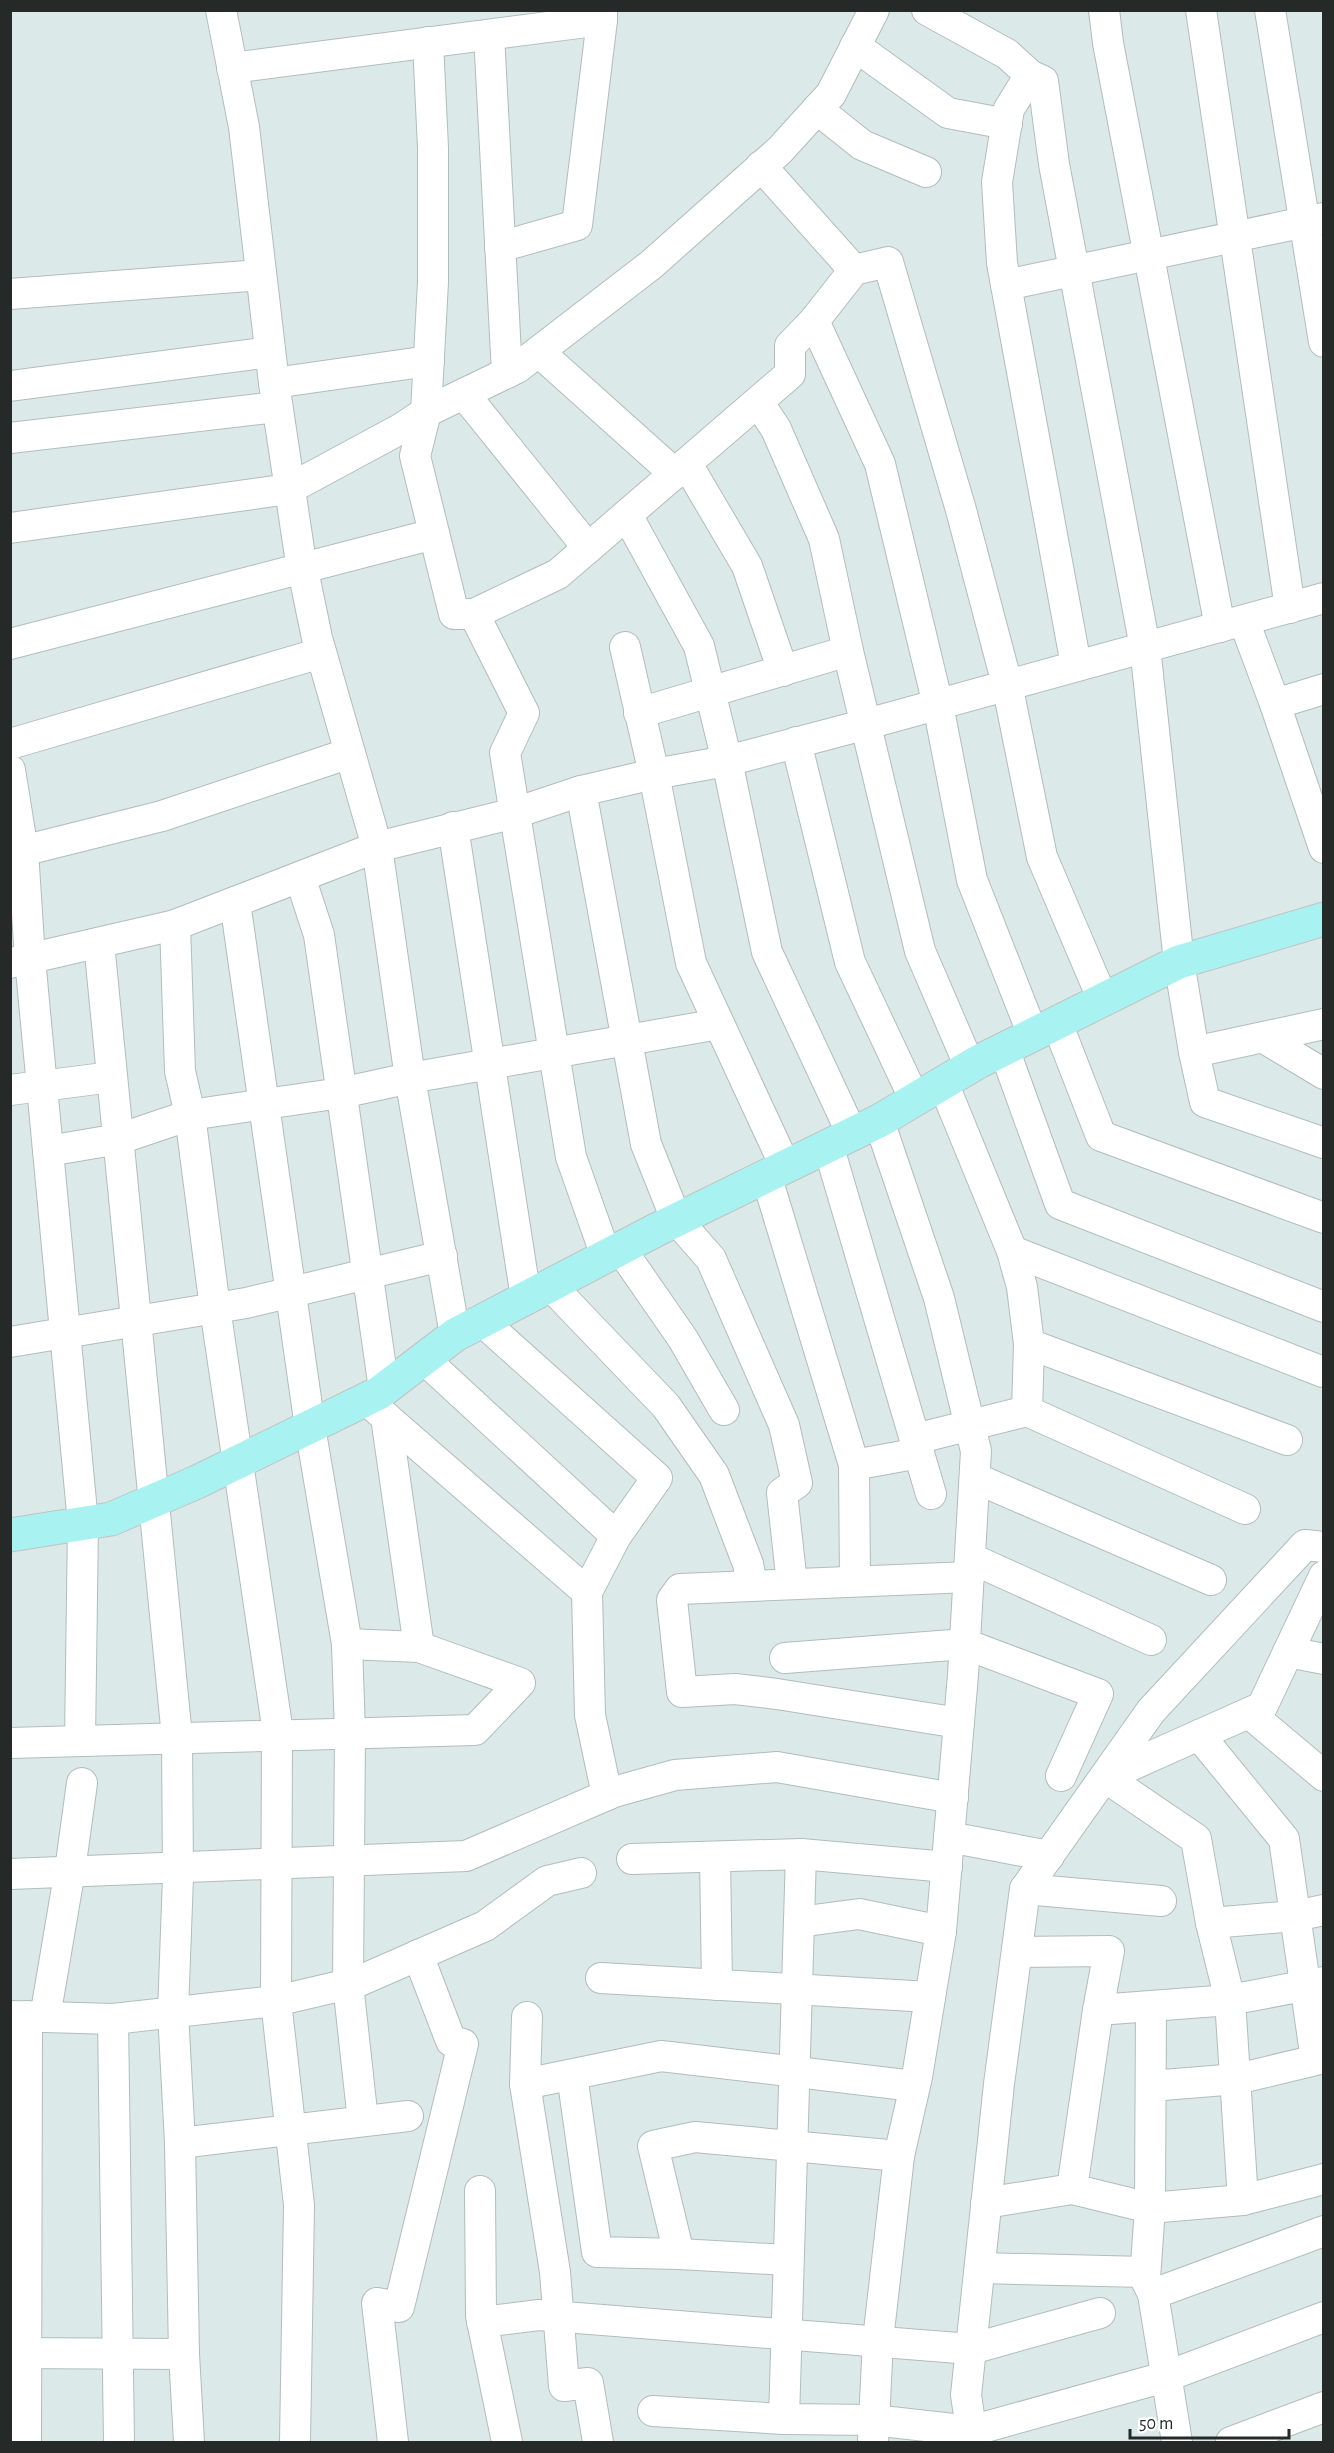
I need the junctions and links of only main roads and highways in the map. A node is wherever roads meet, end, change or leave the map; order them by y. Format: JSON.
{"nodes":[{"id":1,"x":1323,"y":919,"type":"edge"},
{"id":2,"x":10,"y":1535,"type":"edge"}],
"edges":[{"from":1,"to":2,"type":"main road"}]}
